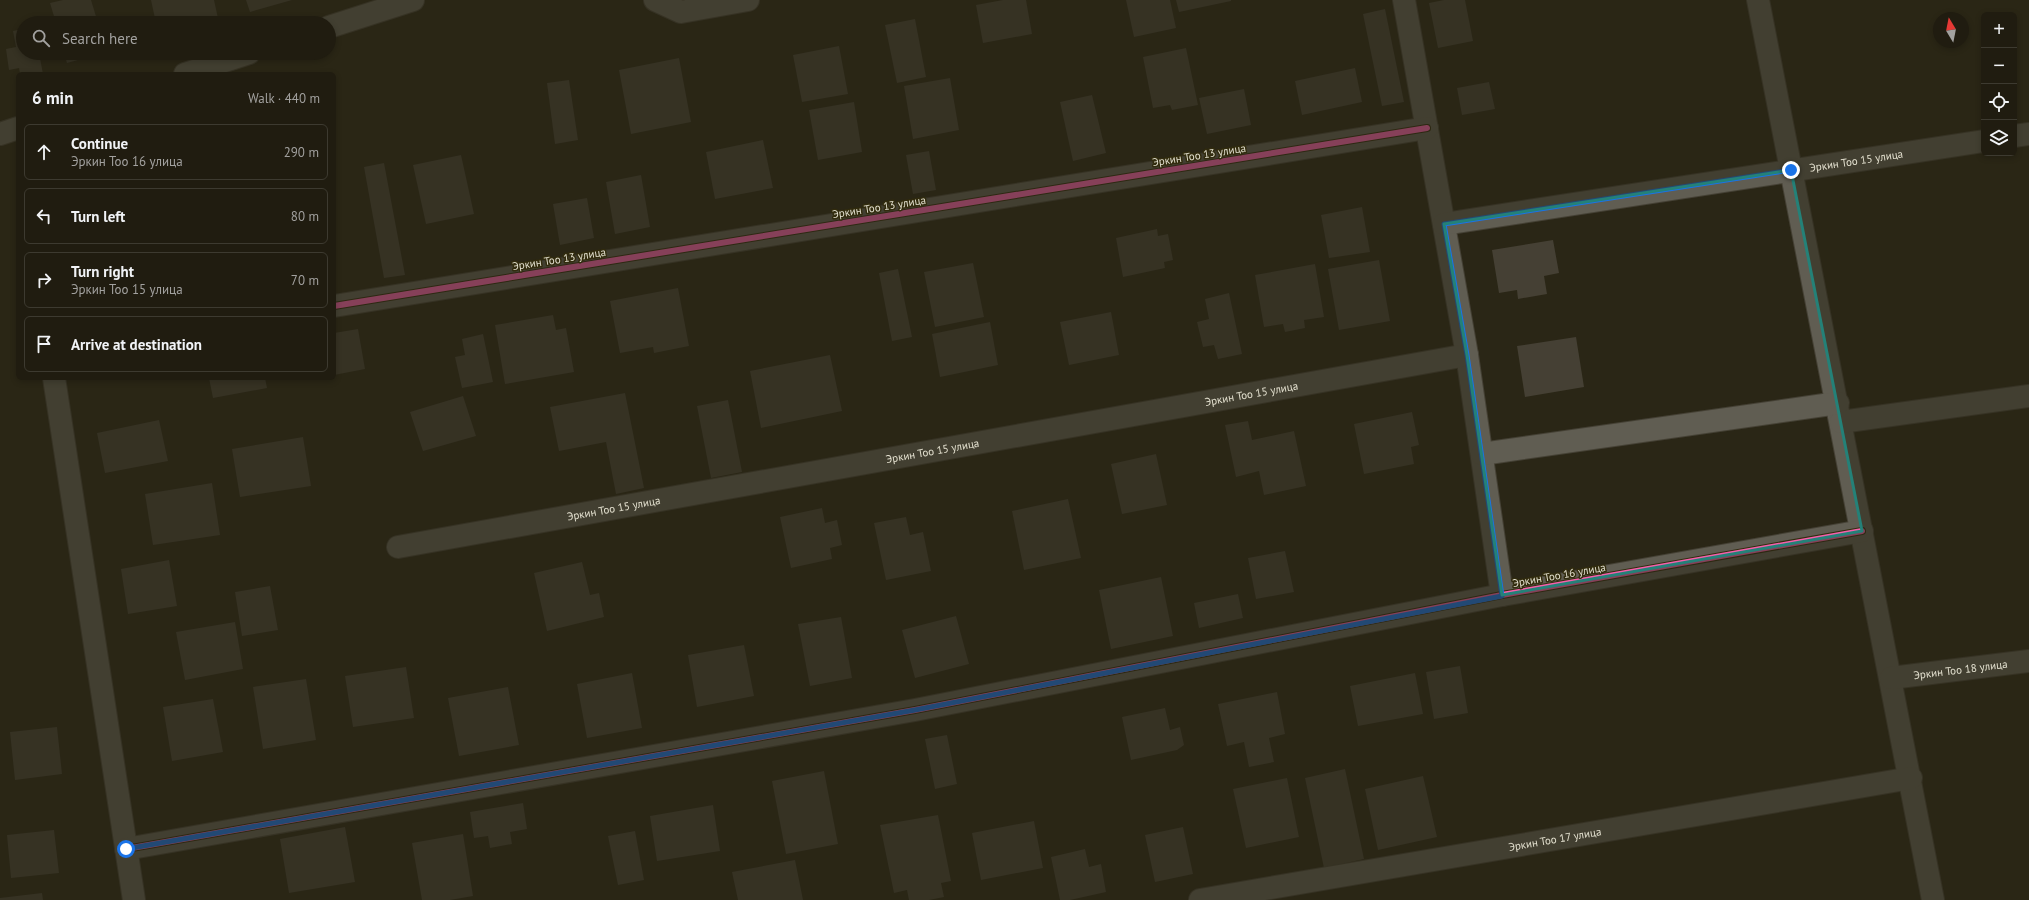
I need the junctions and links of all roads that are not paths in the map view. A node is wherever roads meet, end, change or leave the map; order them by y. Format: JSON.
{"nodes":[{"id":1,"x":413,"y":0,"type":"edge"},
{"id":2,"x":655,"y":0,"type":"edge"},
{"id":3,"x":748,"y":0,"type":"edge"},
{"id":4,"x":1404,"y":0,"type":"edge"},
{"id":5,"x":1758,"y":0,"type":"edge"},
{"id":6,"x":336,"y":25,"type":"edge"},
{"id":7,"x":228,"y":60,"type":"edge"},
{"id":8,"x":191,"y":72,"type":"edge"},
{"id":9,"x":1427,"y":128,"type":"junction"},
{"id":10,"x":2029,"y":134,"type":"edge"},
{"id":11,"x":2017,"y":136,"type":"edge"},
{"id":12,"x":1981,"y":141,"type":"edge"},
{"id":13,"x":1791,"y":170,"type":"junction"},
{"id":14,"x":1444,"y":224,"type":"junction"},
{"id":15,"x":336,"y":306,"type":"edge"},
{"id":16,"x":1467,"y":355,"type":"junction"},
{"id":17,"x":54,"y":380,"type":"edge"},
{"id":18,"x":2029,"y":396,"type":"edge"},
{"id":19,"x":1840,"y":413,"type":"junction"},
{"id":20,"x":1482,"y":454,"type":"junction"},
{"id":21,"x":1862,"y":531,"type":"junction"},
{"id":22,"x":398,"y":546,"type":"dead end"},
{"id":23,"x":1502,"y":596,"type":"junction"},
{"id":24,"x":2029,"y":661,"type":"edge"},
{"id":25,"x":1891,"y":678,"type":"junction"},
{"id":26,"x":1911,"y":778,"type":"junction"},
{"id":27,"x":126,"y":849,"type":"junction"},
{"id":28,"x":134,"y":900,"type":"edge"},
{"id":29,"x":1200,"y":900,"type":"edge"},
{"id":30,"x":1933,"y":900,"type":"edge"}],
"edges":[{"from":1,"to":6,"type":"street"},
{"from":2,"to":3,"type":"street"},
{"from":4,"to":9,"type":"street"},
{"from":5,"to":13,"type":"street"},
{"from":7,"to":8,"type":"street"},
{"from":9,"to":14,"type":"street"},
{"from":9,"to":15,"type":"street","name":"Эркин Тоо 13 улица"},
{"from":10,"to":11,"type":"street"},
{"from":12,"to":13,"type":"street","name":"Эркин Тоо 15 улица"},
{"from":13,"to":14,"type":"street","name":"Эркин Тоо 15 улица"},
{"from":13,"to":19,"type":"street"},
{"from":14,"to":16,"type":"street"},
{"from":16,"to":20,"type":"street"},
{"from":16,"to":22,"type":"street","name":"Эркин Тоо 15 улица"},
{"from":17,"to":27,"type":"street"},
{"from":18,"to":19,"type":"street"},
{"from":19,"to":20,"type":"street"},
{"from":19,"to":21,"type":"street"},
{"from":20,"to":23,"type":"street"},
{"from":21,"to":23,"type":"street","name":"Эркин Тоо 16 улица"},
{"from":21,"to":25,"type":"street"},
{"from":23,"to":27,"type":"street","name":"Эркин Тоо 16 улица"},
{"from":24,"to":25,"type":"street","name":"Эркин Тоо 18 улица"},
{"from":25,"to":26,"type":"street"},
{"from":26,"to":29,"type":"street","name":"Эркин Тоо 17 улица"},
{"from":26,"to":30,"type":"street"},
{"from":27,"to":28,"type":"street"}]}
